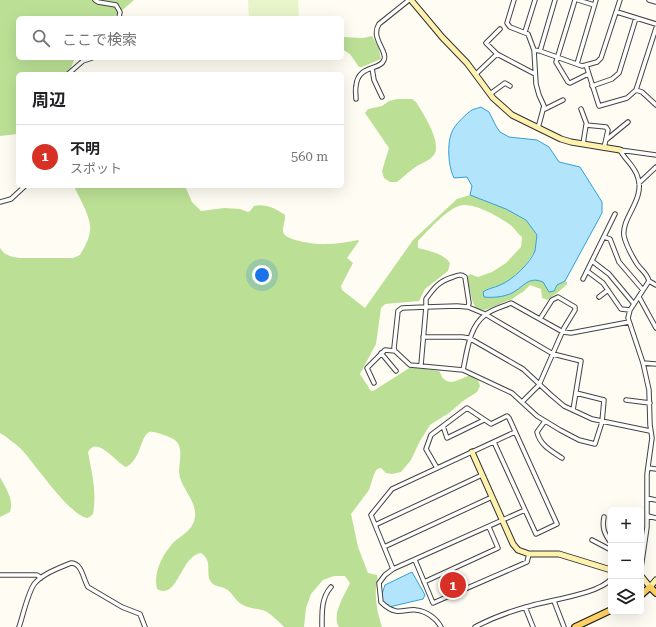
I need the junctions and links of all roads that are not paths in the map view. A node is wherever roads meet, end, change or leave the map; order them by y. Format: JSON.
{"nodes":[{"id":1,"x":95,"y":0,"type":"edge"},
{"id":2,"x":410,"y":0,"type":"edge"},
{"id":3,"x":514,"y":0,"type":"edge"},
{"id":4,"x":535,"y":0,"type":"edge"},
{"id":5,"x":555,"y":0,"type":"edge"},
{"id":6,"x":577,"y":0,"type":"edge"},
{"id":7,"x":596,"y":0,"type":"edge"},
{"id":8,"x":620,"y":0,"type":"edge"},
{"id":9,"x":649,"y":0,"type":"edge"},
{"id":10,"x":656,"y":2,"type":"edge"},
{"id":11,"x":594,"y":5,"type":"junction"},
{"id":12,"x":617,"y":12,"type":"junction"},
{"id":13,"x":119,"y":16,"type":"edge"},
{"id":14,"x":636,"y":18,"type":"junction"},
{"id":15,"x":656,"y":24,"type":"edge"},
{"id":16,"x":656,"y":28,"type":"edge"},
{"id":17,"x":500,"y":29,"type":"dead end"},
{"id":18,"x":525,"y":32,"type":"junction"},
{"id":19,"x":534,"y":50,"type":"junction"},
{"id":20,"x":540,"y":50,"type":"junction"},
{"id":21,"x":497,"y":54,"type":"junction"},
{"id":22,"x":558,"y":57,"type":"junction"},
{"id":23,"x":86,"y":60,"type":"edge"},
{"id":24,"x":577,"y":64,"type":"junction"},
{"id":25,"x":586,"y":65,"type":"junction"},
{"id":26,"x":372,"y":68,"type":"junction"},
{"id":27,"x":70,"y":72,"type":"edge"},
{"id":28,"x":476,"y":74,"type":"junction"},
{"id":29,"x":534,"y":74,"type":"junction"},
{"id":30,"x":588,"y":74,"type":"junction"},
{"id":31,"x":510,"y":86,"type":"dead end"},
{"id":32,"x":592,"y":86,"type":"junction"},
{"id":33,"x":636,"y":90,"type":"junction"},
{"id":34,"x":490,"y":94,"type":"junction"},
{"id":35,"x":382,"y":97,"type":"dead end"},
{"id":36,"x":656,"y":98,"type":"edge"},
{"id":37,"x":356,"y":99,"type":"dead end"},
{"id":38,"x":564,"y":100,"type":"dead end"},
{"id":39,"x":655,"y":104,"type":"edge"},
{"id":40,"x":543,"y":109,"type":"junction"},
{"id":41,"x":581,"y":109,"type":"dead end"},
{"id":42,"x":628,"y":122,"type":"dead end"},
{"id":43,"x":587,"y":125,"type":"junction"},
{"id":44,"x":538,"y":128,"type":"junction"},
{"id":45,"x":606,"y":140,"type":"junction"},
{"id":46,"x":583,"y":144,"type":"junction"},
{"id":47,"x":604,"y":148,"type":"junction"},
{"id":48,"x":620,"y":150,"type":"junction"},
{"id":49,"x":656,"y":155,"type":"edge"},
{"id":50,"x":656,"y":167,"type":"edge"},
{"id":51,"x":639,"y":183,"type":"junction"},
{"id":52,"x":24,"y":188,"type":"edge"},
{"id":53,"x":0,"y":202,"type":"edge"},
{"id":54,"x":615,"y":214,"type":"dead end"},
{"id":55,"x":604,"y":237,"type":"junction"},
{"id":56,"x":592,"y":261,"type":"junction"},
{"id":57,"x":587,"y":271,"type":"junction"},
{"id":58,"x":583,"y":279,"type":"dead end"},
{"id":59,"x":649,"y":281,"type":"junction"},
{"id":60,"x":656,"y":285,"type":"edge"},
{"id":61,"x":608,"y":290,"type":"junction"},
{"id":62,"x":643,"y":290,"type":"junction"},
{"id":63,"x":599,"y":297,"type":"dead end"},
{"id":64,"x":639,"y":297,"type":"junction"},
{"id":65,"x":634,"y":304,"type":"junction"},
{"id":66,"x":426,"y":307,"type":"junction"},
{"id":67,"x":468,"y":307,"type":"junction"},
{"id":68,"x":630,"y":310,"type":"junction"},
{"id":69,"x":485,"y":314,"type":"junction"},
{"id":70,"x":540,"y":319,"type":"junction"},
{"id":71,"x":629,"y":322,"type":"junction"},
{"id":72,"x":656,"y":328,"type":"edge"},
{"id":73,"x":563,"y":332,"type":"junction"},
{"id":74,"x":423,"y":337,"type":"junction"},
{"id":75,"x":469,"y":338,"type":"junction"},
{"id":76,"x":395,"y":351,"type":"junction"},
{"id":77,"x":381,"y":353,"type":"junction"},
{"id":78,"x":553,"y":354,"type":"junction"},
{"id":79,"x":643,"y":363,"type":"junction"},
{"id":80,"x":656,"y":364,"type":"edge"},
{"id":81,"x":421,"y":365,"type":"junction"},
{"id":82,"x":463,"y":370,"type":"junction"},
{"id":83,"x":396,"y":371,"type":"dead end"},
{"id":84,"x":374,"y":383,"type":"dead end"},
{"id":85,"x":539,"y":385,"type":"junction"},
{"id":86,"x":576,"y":393,"type":"junction"},
{"id":87,"x":626,"y":400,"type":"dead end"},
{"id":88,"x":522,"y":402,"type":"junction"},
{"id":89,"x":650,"y":403,"type":"junction"},
{"id":90,"x":573,"y":410,"type":"junction"},
{"id":91,"x":484,"y":420,"type":"junction"},
{"id":92,"x":545,"y":421,"type":"junction"},
{"id":93,"x":602,"y":422,"type":"junction"},
{"id":94,"x":443,"y":426,"type":"junction"},
{"id":95,"x":650,"y":431,"type":"junction"},
{"id":96,"x":515,"y":432,"type":"junction"},
{"id":97,"x":494,"y":442,"type":"junction"},
{"id":98,"x":472,"y":452,"type":"junction"},
{"id":99,"x":562,"y":458,"type":"dead end"},
{"id":100,"x":438,"y":468,"type":"junction"},
{"id":101,"x":648,"y":468,"type":"junction"},
{"id":102,"x":656,"y":469,"type":"edge"},
{"id":103,"x":482,"y":475,"type":"junction"},
{"id":104,"x":492,"y":497,"type":"junction"},
{"id":105,"x":647,"y":498,"type":"junction"},
{"id":106,"x":656,"y":500,"type":"edge"},
{"id":107,"x":525,"y":510,"type":"junction"},
{"id":108,"x":648,"y":516,"type":"junction"},
{"id":109,"x":604,"y":517,"type":"dead end"},
{"id":110,"x":656,"y":518,"type":"edge"},
{"id":111,"x":502,"y":521,"type":"junction"},
{"id":112,"x":375,"y":525,"type":"junction"},
{"id":113,"x":489,"y":527,"type":"junction"},
{"id":114,"x":608,"y":539,"type":"edge"},
{"id":115,"x":592,"y":540,"type":"dead end"},
{"id":116,"x":644,"y":546,"type":"edge"},
{"id":117,"x":384,"y":547,"type":"junction"},
{"id":118,"x":608,"y":548,"type":"edge"},
{"id":119,"x":529,"y":554,"type":"junction"},
{"id":120,"x":415,"y":560,"type":"junction"},
{"id":121,"x":393,"y":569,"type":"junction"},
{"id":122,"x":608,"y":569,"type":"edge"},
{"id":123,"x":0,"y":574,"type":"edge"},
{"id":124,"x":41,"y":578,"type":"junction"},
{"id":125,"x":643,"y":579,"type":"edge"},
{"id":126,"x":656,"y":580,"type":"edge"},
{"id":127,"x":424,"y":582,"type":"junction"},
{"id":128,"x":608,"y":582,"type":"edge"},
{"id":129,"x":331,"y":587,"type":"dead end"},
{"id":130,"x":650,"y":587,"type":"junction"},
{"id":131,"x":644,"y":592,"type":"edge"},
{"id":132,"x":656,"y":593,"type":"edge"},
{"id":133,"x":554,"y":601,"type":"junction"},
{"id":134,"x":525,"y":607,"type":"junction"},
{"id":135,"x":608,"y":611,"type":"edge"},
{"id":136,"x":19,"y":627,"type":"edge"},
{"id":137,"x":145,"y":627,"type":"edge"},
{"id":138,"x":322,"y":627,"type":"edge"},
{"id":139,"x":441,"y":627,"type":"edge"},
{"id":140,"x":475,"y":627,"type":"edge"},
{"id":141,"x":533,"y":627,"type":"edge"},
{"id":142,"x":564,"y":627,"type":"edge"},
{"id":143,"x":574,"y":627,"type":"edge"}],
"edges":[{"from":1,"to":13,"type":"street"},
{"from":2,"to":26,"type":"street"},
{"from":2,"to":28,"type":"street"},
{"from":3,"to":18,"type":"street"},
{"from":4,"to":18,"type":"street"},
{"from":5,"to":20,"type":"street"},
{"from":6,"to":11,"type":"street"},
{"from":6,"to":22,"type":"street"},
{"from":7,"to":11,"type":"street"},
{"from":8,"to":12,"type":"street"},
{"from":9,"to":10,"type":"street"},
{"from":11,"to":24,"type":"street"},
{"from":12,"to":14,"type":"street"},
{"from":12,"to":25,"type":"street"},
{"from":14,"to":15,"type":"street"},
{"from":14,"to":32,"type":"street"},
{"from":16,"to":33,"type":"street"},
{"from":17,"to":21,"type":"street"},
{"from":18,"to":19,"type":"street"},
{"from":19,"to":20,"type":"street"},
{"from":19,"to":29,"type":"street"},
{"from":20,"to":22,"type":"street"},
{"from":21,"to":28,"type":"street"},
{"from":21,"to":29,"type":"street"},
{"from":22,"to":24,"type":"street"},
{"from":22,"to":30,"type":"street"},
{"from":23,"to":27,"type":"street"},
{"from":24,"to":25,"type":"street"},
{"from":25,"to":30,"type":"street"},
{"from":26,"to":35,"type":"street"},
{"from":26,"to":37,"type":"street"},
{"from":28,"to":34,"type":"street"},
{"from":29,"to":40,"type":"street"},
{"from":30,"to":32,"type":"street"},
{"from":31,"to":34,"type":"street"},
{"from":32,"to":33,"type":"street"},
{"from":33,"to":39,"type":"street"},
{"from":34,"to":44,"type":"street"},
{"from":36,"to":39,"type":"street"},
{"from":38,"to":40,"type":"street"},
{"from":40,"to":44,"type":"street"},
{"from":41,"to":43,"type":"street"},
{"from":42,"to":45,"type":"street"},
{"from":43,"to":45,"type":"street"},
{"from":43,"to":46,"type":"street"},
{"from":44,"to":46,"type":"street"},
{"from":45,"to":47,"type":"street"},
{"from":46,"to":47,"type":"street"},
{"from":47,"to":48,"type":"street"},
{"from":48,"to":49,"type":"street"},
{"from":48,"to":51,"type":"street"},
{"from":50,"to":51,"type":"street"},
{"from":51,"to":59,"type":"street"},
{"from":52,"to":53,"type":"street"},
{"from":54,"to":55,"type":"street"},
{"from":55,"to":56,"type":"street"},
{"from":55,"to":62,"type":"street"},
{"from":56,"to":57,"type":"street"},
{"from":56,"to":65,"type":"street"},
{"from":57,"to":58,"type":"street"},
{"from":57,"to":61,"type":"street"},
{"from":59,"to":60,"type":"street"},
{"from":59,"to":62,"type":"street"},
{"from":61,"to":63,"type":"street"},
{"from":61,"to":68,"type":"street"},
{"from":62,"to":64,"type":"street"},
{"from":64,"to":65,"type":"street"},
{"from":64,"to":72,"type":"street"},
{"from":65,"to":68,"type":"street"},
{"from":66,"to":67,"type":"street"},
{"from":66,"to":67,"type":"street"},
{"from":66,"to":74,"type":"street"},
{"from":66,"to":76,"type":"street"},
{"from":67,"to":69,"type":"street"},
{"from":68,"to":71,"type":"street"},
{"from":69,"to":70,"type":"street"},
{"from":69,"to":75,"type":"street"},
{"from":69,"to":78,"type":"street"},
{"from":70,"to":73,"type":"street"},
{"from":70,"to":73,"type":"street"},
{"from":71,"to":73,"type":"street"},
{"from":71,"to":79,"type":"street"},
{"from":73,"to":78,"type":"street"},
{"from":74,"to":75,"type":"street"},
{"from":74,"to":81,"type":"street"},
{"from":75,"to":82,"type":"street"},
{"from":75,"to":85,"type":"street"},
{"from":76,"to":77,"type":"street"},
{"from":76,"to":81,"type":"street"},
{"from":77,"to":83,"type":"street"},
{"from":77,"to":84,"type":"street"},
{"from":78,"to":85,"type":"street"},
{"from":78,"to":86,"type":"street"},
{"from":79,"to":80,"type":"street"},
{"from":79,"to":89,"type":"street"},
{"from":81,"to":82,"type":"street"},
{"from":82,"to":88,"type":"street"},
{"from":85,"to":88,"type":"street"},
{"from":85,"to":90,"type":"street"},
{"from":86,"to":90,"type":"street"},
{"from":86,"to":93,"type":"street"},
{"from":87,"to":89,"type":"street"},
{"from":88,"to":92,"type":"street"},
{"from":89,"to":95,"type":"street"},
{"from":90,"to":93,"type":"street"},
{"from":91,"to":94,"type":"street"},
{"from":91,"to":94,"type":"street"},
{"from":91,"to":96,"type":"street"},
{"from":92,"to":93,"type":"street"},
{"from":92,"to":99,"type":"street"},
{"from":93,"to":95,"type":"street"},
{"from":94,"to":100,"type":"street"},
{"from":95,"to":101,"type":"street"},
{"from":96,"to":97,"type":"street"},
{"from":96,"to":107,"type":"street"},
{"from":97,"to":98,"type":"street"},
{"from":97,"to":107,"type":"street"},
{"from":98,"to":100,"type":"street"},
{"from":98,"to":103,"type":"street"},
{"from":100,"to":112,"type":"street"},
{"from":101,"to":102,"type":"street"},
{"from":101,"to":105,"type":"street"},
{"from":103,"to":104,"type":"street"},
{"from":103,"to":112,"type":"street"},
{"from":104,"to":111,"type":"street"},
{"from":104,"to":117,"type":"street"},
{"from":105,"to":106,"type":"street"},
{"from":105,"to":108,"type":"street"},
{"from":107,"to":111,"type":"street"},
{"from":108,"to":110,"type":"street"},
{"from":108,"to":116,"type":"street"},
{"from":109,"to":114,"type":"street"},
{"from":111,"to":113,"type":"street"},
{"from":111,"to":119,"type":"street"},
{"from":112,"to":117,"type":"street"},
{"from":113,"to":120,"type":"street"},
{"from":113,"to":127,"type":"street"},
{"from":115,"to":118,"type":"street"},
{"from":117,"to":121,"type":"street"},
{"from":119,"to":122,"type":"street"},
{"from":119,"to":127,"type":"street"},
{"from":120,"to":121,"type":"street"},
{"from":120,"to":127,"type":"street"},
{"from":121,"to":139,"type":"street"},
{"from":123,"to":124,"type":"street"},
{"from":124,"to":136,"type":"street"},
{"from":124,"to":137,"type":"street"},
{"from":125,"to":130,"type":"street"},
{"from":126,"to":130,"type":"street"},
{"from":128,"to":133,"type":"street"},
{"from":129,"to":138,"type":"street"},
{"from":130,"to":131,"type":"main road"},
{"from":130,"to":132,"type":"main road"},
{"from":133,"to":134,"type":"street"},
{"from":133,"to":142,"type":"street"},
{"from":134,"to":140,"type":"street"},
{"from":134,"to":141,"type":"street"},
{"from":135,"to":143,"type":"main road"}]}
